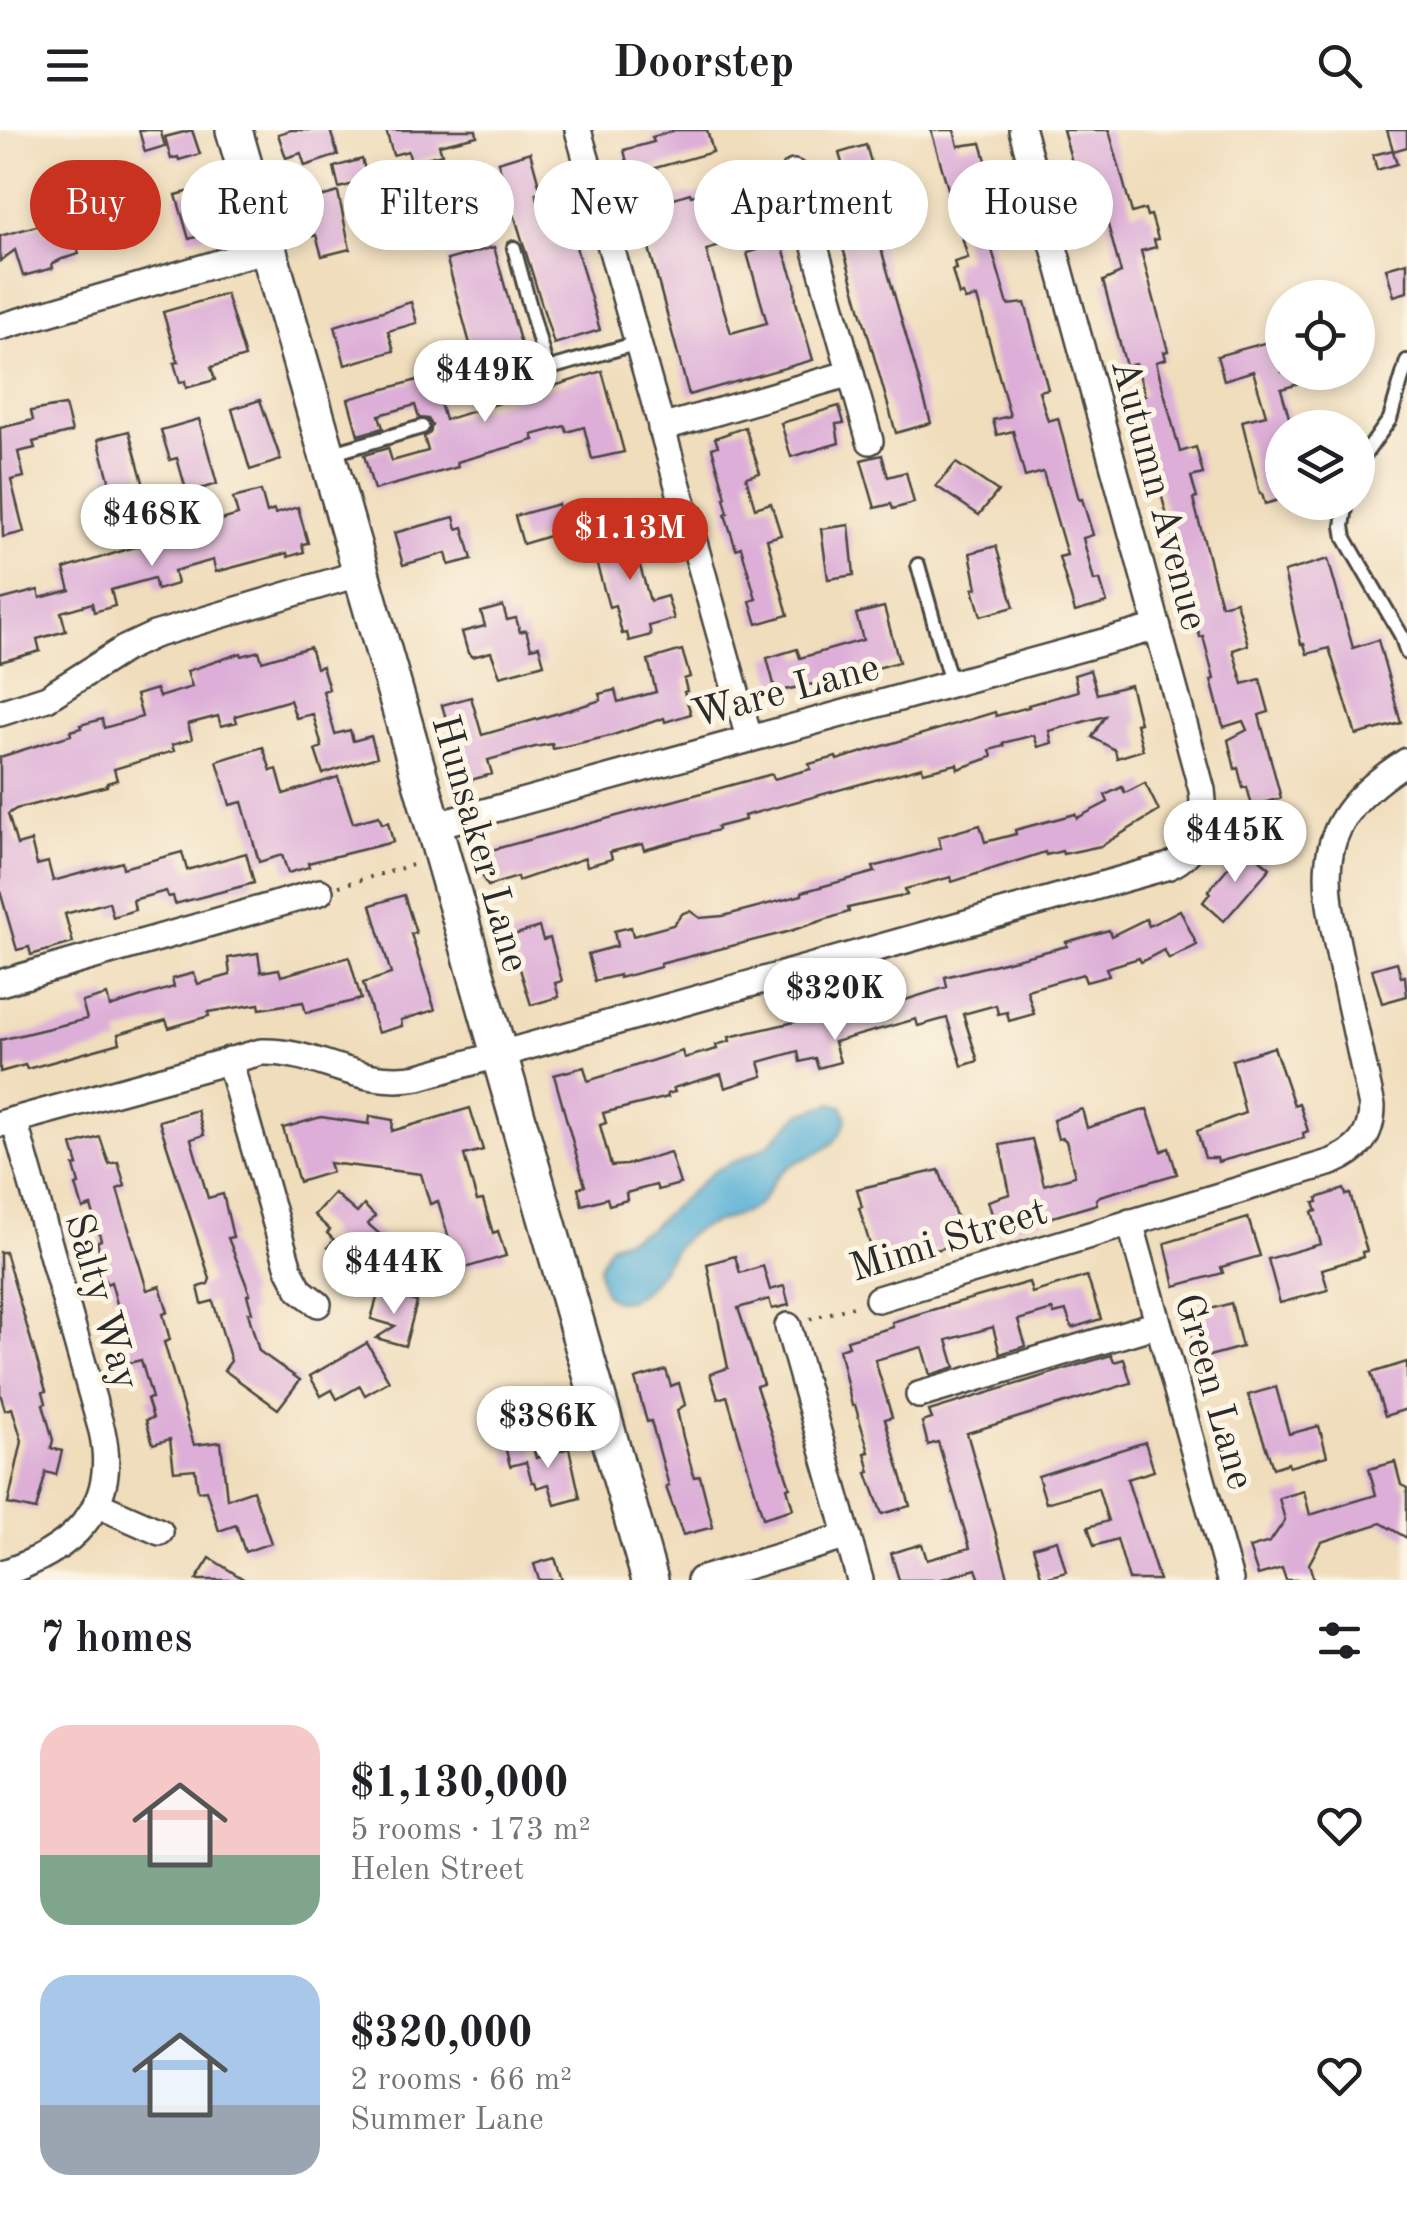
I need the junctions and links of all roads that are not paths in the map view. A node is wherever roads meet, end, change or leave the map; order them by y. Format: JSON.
{"nodes":[{"id":1,"x":234,"y":130,"type":"edge"},
{"id":2,"x":578,"y":130,"type":"edge"},
{"id":3,"x":1022,"y":130,"type":"edge"},
{"id":4,"x":243,"y":160,"type":"edge"},
{"id":5,"x":514,"y":248,"type":"dead end"},
{"id":6,"x":263,"y":250,"type":"edge"},
{"id":7,"x":271,"y":250,"type":"edge"},
{"id":8,"x":816,"y":250,"type":"edge"},
{"id":9,"x":0,"y":328,"type":"edge"},
{"id":10,"x":638,"y":343,"type":"junction"},
{"id":11,"x":1407,"y":362,"type":"edge"},
{"id":12,"x":548,"y":369,"type":"junction"},
{"id":13,"x":850,"y":373,"type":"junction"},
{"id":14,"x":473,"y":390,"type":"dead end"},
{"id":15,"x":422,"y":428,"type":"dead end"},
{"id":16,"x":662,"y":428,"type":"junction"},
{"id":17,"x":1375,"y":440,"type":"edge"},
{"id":18,"x":870,"y":441,"type":"dead end"},
{"id":19,"x":328,"y":455,"type":"junction"},
{"id":20,"x":1344,"y":520,"type":"edge"},
{"id":21,"x":918,"y":565,"type":"dead end"},
{"id":22,"x":361,"y":573,"type":"junction"},
{"id":23,"x":1158,"y":627,"type":"junction"},
{"id":24,"x":1407,"y":653,"type":"edge"},
{"id":25,"x":951,"y":683,"type":"junction"},
{"id":26,"x":0,"y":714,"type":"edge"},
{"id":27,"x":749,"y":738,"type":"junction"},
{"id":28,"x":1407,"y":761,"type":"edge"},
{"id":29,"x":437,"y":842,"type":"junction"},
{"id":30,"x":320,"y":892,"type":"road end"},
{"id":31,"x":0,"y":983,"type":"edge"},
{"id":32,"x":499,"y":1054,"type":"junction"},
{"id":33,"x":229,"y":1060,"type":"junction"},
{"id":34,"x":7,"y":1122,"type":"edge"},
{"id":35,"x":1130,"y":1222,"type":"junction"},
{"id":36,"x":878,"y":1299,"type":"road end"},
{"id":37,"x":318,"y":1304,"type":"dead end"},
{"id":38,"x":1158,"y":1324,"type":"junction"},
{"id":39,"x":788,"y":1326,"type":"road end"},
{"id":40,"x":919,"y":1395,"type":"dead end"},
{"id":41,"x":96,"y":1504,"type":"junction"},
{"id":42,"x":160,"y":1532,"type":"dead end"},
{"id":43,"x":848,"y":1536,"type":"junction"},
{"id":44,"x":0,"y":1574,"type":"edge"},
{"id":45,"x":650,"y":1580,"type":"edge"},
{"id":46,"x":700,"y":1580,"type":"edge"},
{"id":47,"x":860,"y":1580,"type":"edge"},
{"id":48,"x":1230,"y":1580,"type":"edge"}],
"edges":[{"from":1,"to":4,"type":"street","name":"Hunsaker Lane"},
{"from":2,"to":10,"type":"street"},
{"from":3,"to":23,"type":"street","name":"Autumn Avenue"},
{"from":5,"to":12,"type":"lane"},
{"from":6,"to":9,"type":"street"},
{"from":7,"to":19,"type":"street","name":"Hunsaker Lane"},
{"from":8,"to":13,"type":"street"},
{"from":10,"to":12,"type":"lane"},
{"from":10,"to":16,"type":"street"},
{"from":11,"to":17,"type":"lane"},
{"from":12,"to":14,"type":"lane"},
{"from":13,"to":16,"type":"street"},
{"from":13,"to":18,"type":"street"},
{"from":15,"to":19,"type":"lane"},
{"from":16,"to":27,"type":"street"},
{"from":19,"to":22,"type":"street","name":"Hunsaker Lane"},
{"from":20,"to":24,"type":"lane"},
{"from":21,"to":25,"type":"lane"},
{"from":22,"to":26,"type":"street"},
{"from":22,"to":29,"type":"street","name":"Hunsaker Lane"},
{"from":23,"to":25,"type":"street","name":"Ware Lane"},
{"from":23,"to":32,"type":"street","name":"Autumn Avenue"},
{"from":25,"to":27,"type":"street","name":"Ware Lane"},
{"from":27,"to":29,"type":"street","name":"Ware Lane"},
{"from":28,"to":35,"type":"street","name":"Mimi Street"},
{"from":29,"to":32,"type":"street","name":"Hunsaker Lane"},
{"from":30,"to":31,"type":"street"},
{"from":32,"to":33,"type":"street"},
{"from":32,"to":45,"type":"street","name":"Hunsaker Lane"},
{"from":33,"to":34,"type":"street"},
{"from":33,"to":37,"type":"street"},
{"from":34,"to":41,"type":"street","name":"Salty Way"},
{"from":35,"to":36,"type":"street","name":"Mimi Street"},
{"from":35,"to":38,"type":"street","name":"Green Lane"},
{"from":38,"to":40,"type":"street"},
{"from":38,"to":48,"type":"street","name":"Green Lane"},
{"from":39,"to":43,"type":"street"},
{"from":41,"to":42,"type":"street"},
{"from":41,"to":44,"type":"street","name":"Salty Way"},
{"from":43,"to":46,"type":"street"},
{"from":43,"to":47,"type":"street"}]}
